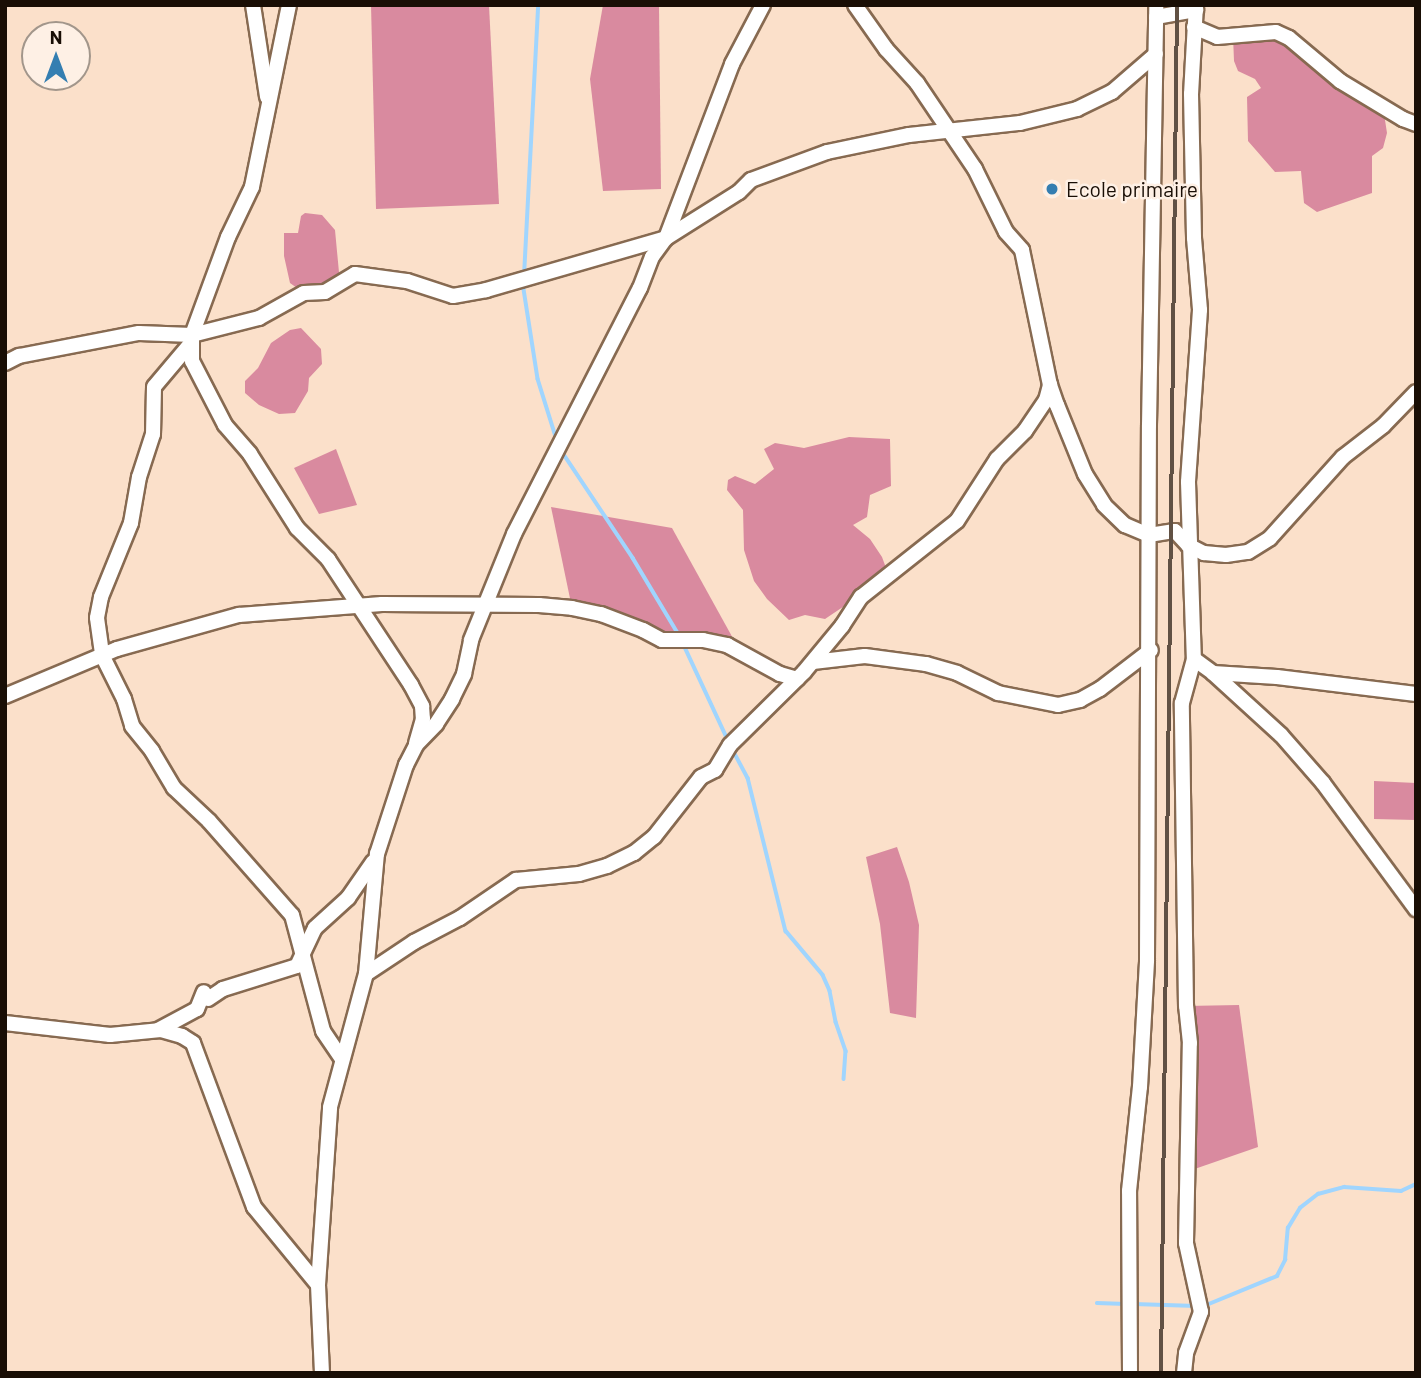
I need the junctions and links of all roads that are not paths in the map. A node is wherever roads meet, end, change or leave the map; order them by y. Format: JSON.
{"nodes":[{"id":1,"x":253,"y":5,"type":"edge"},
{"id":2,"x":289,"y":5,"type":"edge"},
{"id":3,"x":763,"y":5,"type":"edge"},
{"id":4,"x":855,"y":5,"type":"edge"},
{"id":5,"x":1196,"y":8,"type":"edge"},
{"id":6,"x":1156,"y":11,"type":"edge"},
{"id":7,"x":1194,"y":27,"type":"junction"},
{"id":8,"x":1156,"y":54,"type":"junction"},
{"id":9,"x":269,"y":104,"type":"junction"},
{"id":10,"x":1416,"y":124,"type":"edge"},
{"id":11,"x":950,"y":131,"type":"junction"},
{"id":12,"x":666,"y":238,"type":"junction"},
{"id":13,"x":192,"y":339,"type":"junction"},
{"id":14,"x":5,"y":363,"type":"edge"},
{"id":15,"x":1050,"y":385,"type":"junction"},
{"id":16,"x":1416,"y":392,"type":"edge"},
{"id":17,"x":1149,"y":535,"type":"junction"},
{"id":18,"x":1188,"y":545,"type":"junction"},
{"id":19,"x":484,"y":606,"type":"junction"},
{"id":20,"x":362,"y":607,"type":"junction"},
{"id":21,"x":1151,"y":650,"type":"junction"},
{"id":22,"x":103,"y":655,"type":"junction"},
{"id":23,"x":1194,"y":659,"type":"junction"},
{"id":24,"x":813,"y":662,"type":"junction"},
{"id":25,"x":1213,"y":673,"type":"junction"},
{"id":26,"x":797,"y":679,"type":"junction"},
{"id":27,"x":1416,"y":694,"type":"edge"},
{"id":28,"x":5,"y":696,"type":"edge"},
{"id":29,"x":416,"y":745,"type":"junction"},
{"id":30,"x":377,"y":855,"type":"junction"},
{"id":31,"x":1416,"y":909,"type":"edge"},
{"id":32,"x":303,"y":957,"type":"junction"},
{"id":33,"x":366,"y":974,"type":"junction"},
{"id":34,"x":5,"y":1023,"type":"edge"},
{"id":35,"x":156,"y":1030,"type":"junction"},
{"id":36,"x":342,"y":1059,"type":"junction"},
{"id":37,"x":318,"y":1285,"type":"junction"},
{"id":38,"x":322,"y":1373,"type":"edge"},
{"id":39,"x":1130,"y":1373,"type":"edge"},
{"id":40,"x":1184,"y":1373,"type":"edge"}],
"edges":[{"from":1,"to":9,"type":"street"},
{"from":2,"to":9,"type":"street"},
{"from":3,"to":12,"type":"street"},
{"from":4,"to":11,"type":"street"},
{"from":5,"to":6,"type":"street"},
{"from":5,"to":7,"type":"street"},
{"from":6,"to":8,"type":"street"},
{"from":7,"to":10,"type":"street"},
{"from":7,"to":18,"type":"street"},
{"from":8,"to":11,"type":"street"},
{"from":8,"to":17,"type":"street"},
{"from":9,"to":13,"type":"street"},
{"from":11,"to":12,"type":"street"},
{"from":11,"to":15,"type":"street"},
{"from":12,"to":13,"type":"street"},
{"from":12,"to":19,"type":"street"},
{"from":13,"to":14,"type":"street"},
{"from":13,"to":20,"type":"street"},
{"from":13,"to":22,"type":"street"},
{"from":15,"to":17,"type":"street"},
{"from":15,"to":24,"type":"street"},
{"from":16,"to":18,"type":"street"},
{"from":17,"to":18,"type":"street"},
{"from":17,"to":21,"type":"street"},
{"from":18,"to":23,"type":"street"},
{"from":19,"to":20,"type":"street"},
{"from":19,"to":26,"type":"street"},
{"from":19,"to":29,"type":"street"},
{"from":20,"to":22,"type":"street"},
{"from":20,"to":29,"type":"street"},
{"from":21,"to":24,"type":"street"},
{"from":21,"to":39,"type":"street"},
{"from":22,"to":28,"type":"street"},
{"from":22,"to":32,"type":"street"},
{"from":23,"to":25,"type":"street"},
{"from":23,"to":40,"type":"street"},
{"from":24,"to":26,"type":"street"},
{"from":25,"to":27,"type":"street"},
{"from":25,"to":31,"type":"street"},
{"from":26,"to":33,"type":"street"},
{"from":29,"to":30,"type":"street"},
{"from":30,"to":32,"type":"street"},
{"from":30,"to":33,"type":"street"},
{"from":32,"to":35,"type":"street"},
{"from":32,"to":36,"type":"street"},
{"from":33,"to":36,"type":"street"},
{"from":34,"to":35,"type":"street"},
{"from":35,"to":37,"type":"street"},
{"from":36,"to":37,"type":"street"},
{"from":37,"to":38,"type":"street"}]}
